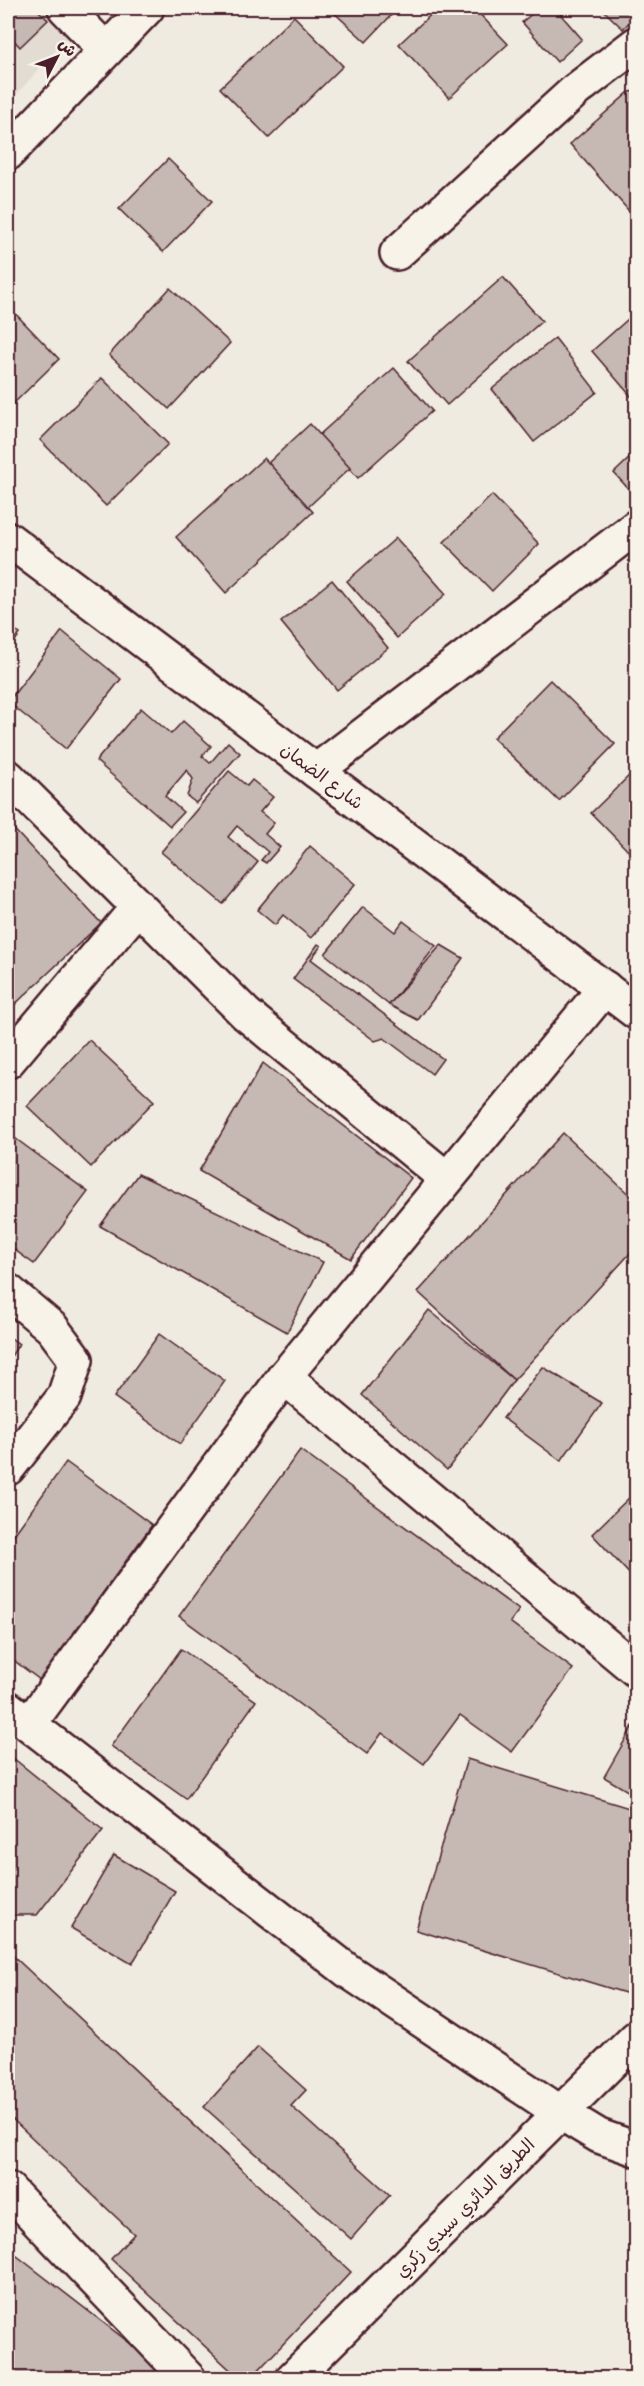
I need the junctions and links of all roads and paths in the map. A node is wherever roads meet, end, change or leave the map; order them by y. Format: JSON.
{"nodes":[{"id":1,"x":65,"y":8,"type":"edge"},
{"id":2,"x":147,"y":8,"type":"edge"},
{"id":3,"x":636,"y":44,"type":"edge"},
{"id":4,"x":106,"y":50,"type":"junction"},
{"id":5,"x":8,"y":153,"type":"edge"},
{"id":6,"x":397,"y":253,"type":"dead end"},
{"id":7,"x":636,"y":527,"type":"edge"},
{"id":8,"x":8,"y":539,"type":"edge"},
{"id":9,"x":316,"y":771,"type":"junction"},
{"id":10,"x":8,"y":777,"type":"edge"},
{"id":11,"x":138,"y":907,"type":"junction"},
{"id":12,"x":605,"y":988,"type":"junction"},
{"id":13,"x":636,"y":1012,"type":"edge"},
{"id":14,"x":8,"y":1061,"type":"edge"},
{"id":15,"x":447,"y":1179,"type":"junction"},
{"id":16,"x":8,"y":1291,"type":"edge"},
{"id":17,"x":284,"y":1377,"type":"junction"},
{"id":18,"x":8,"y":1468,"type":"edge"},
{"id":19,"x":636,"y":1670,"type":"edge"},
{"id":20,"x":19,"y":1715,"type":"edge"},
{"id":21,"x":636,"y":2038,"type":"edge"},
{"id":22,"x":561,"y":2113,"type":"junction"},
{"id":23,"x":636,"y":2149,"type":"edge"},
{"id":24,"x":8,"y":2189,"type":"edge"},
{"id":25,"x":188,"y":2379,"type":"edge"},
{"id":26,"x":293,"y":2379,"type":"edge"}],
"edges":[{"from":1,"to":4,"type":"street"},
{"from":2,"to":4,"type":"street"},
{"from":3,"to":6,"type":"street"},
{"from":4,"to":5,"type":"street"},
{"from":7,"to":9,"type":"street"},
{"from":8,"to":9,"type":"street","name":"شارع الضمان"},
{"from":9,"to":12,"type":"street","name":"شارع الضمان"},
{"from":10,"to":11,"type":"street"},
{"from":11,"to":14,"type":"street"},
{"from":11,"to":15,"type":"street"},
{"from":12,"to":13,"type":"street","name":"شارع الضمان"},
{"from":12,"to":15,"type":"street"},
{"from":15,"to":17,"type":"street"},
{"from":16,"to":18,"type":"street"},
{"from":17,"to":19,"type":"street"},
{"from":17,"to":20,"type":"street"},
{"from":20,"to":22,"type":"street"},
{"from":21,"to":22,"type":"street","name":"الطريق الدائري سيدي زكري"},
{"from":22,"to":23,"type":"street"},
{"from":22,"to":26,"type":"street","name":"الطريق الدائري سيدي زكري"},
{"from":24,"to":25,"type":"street"}]}
